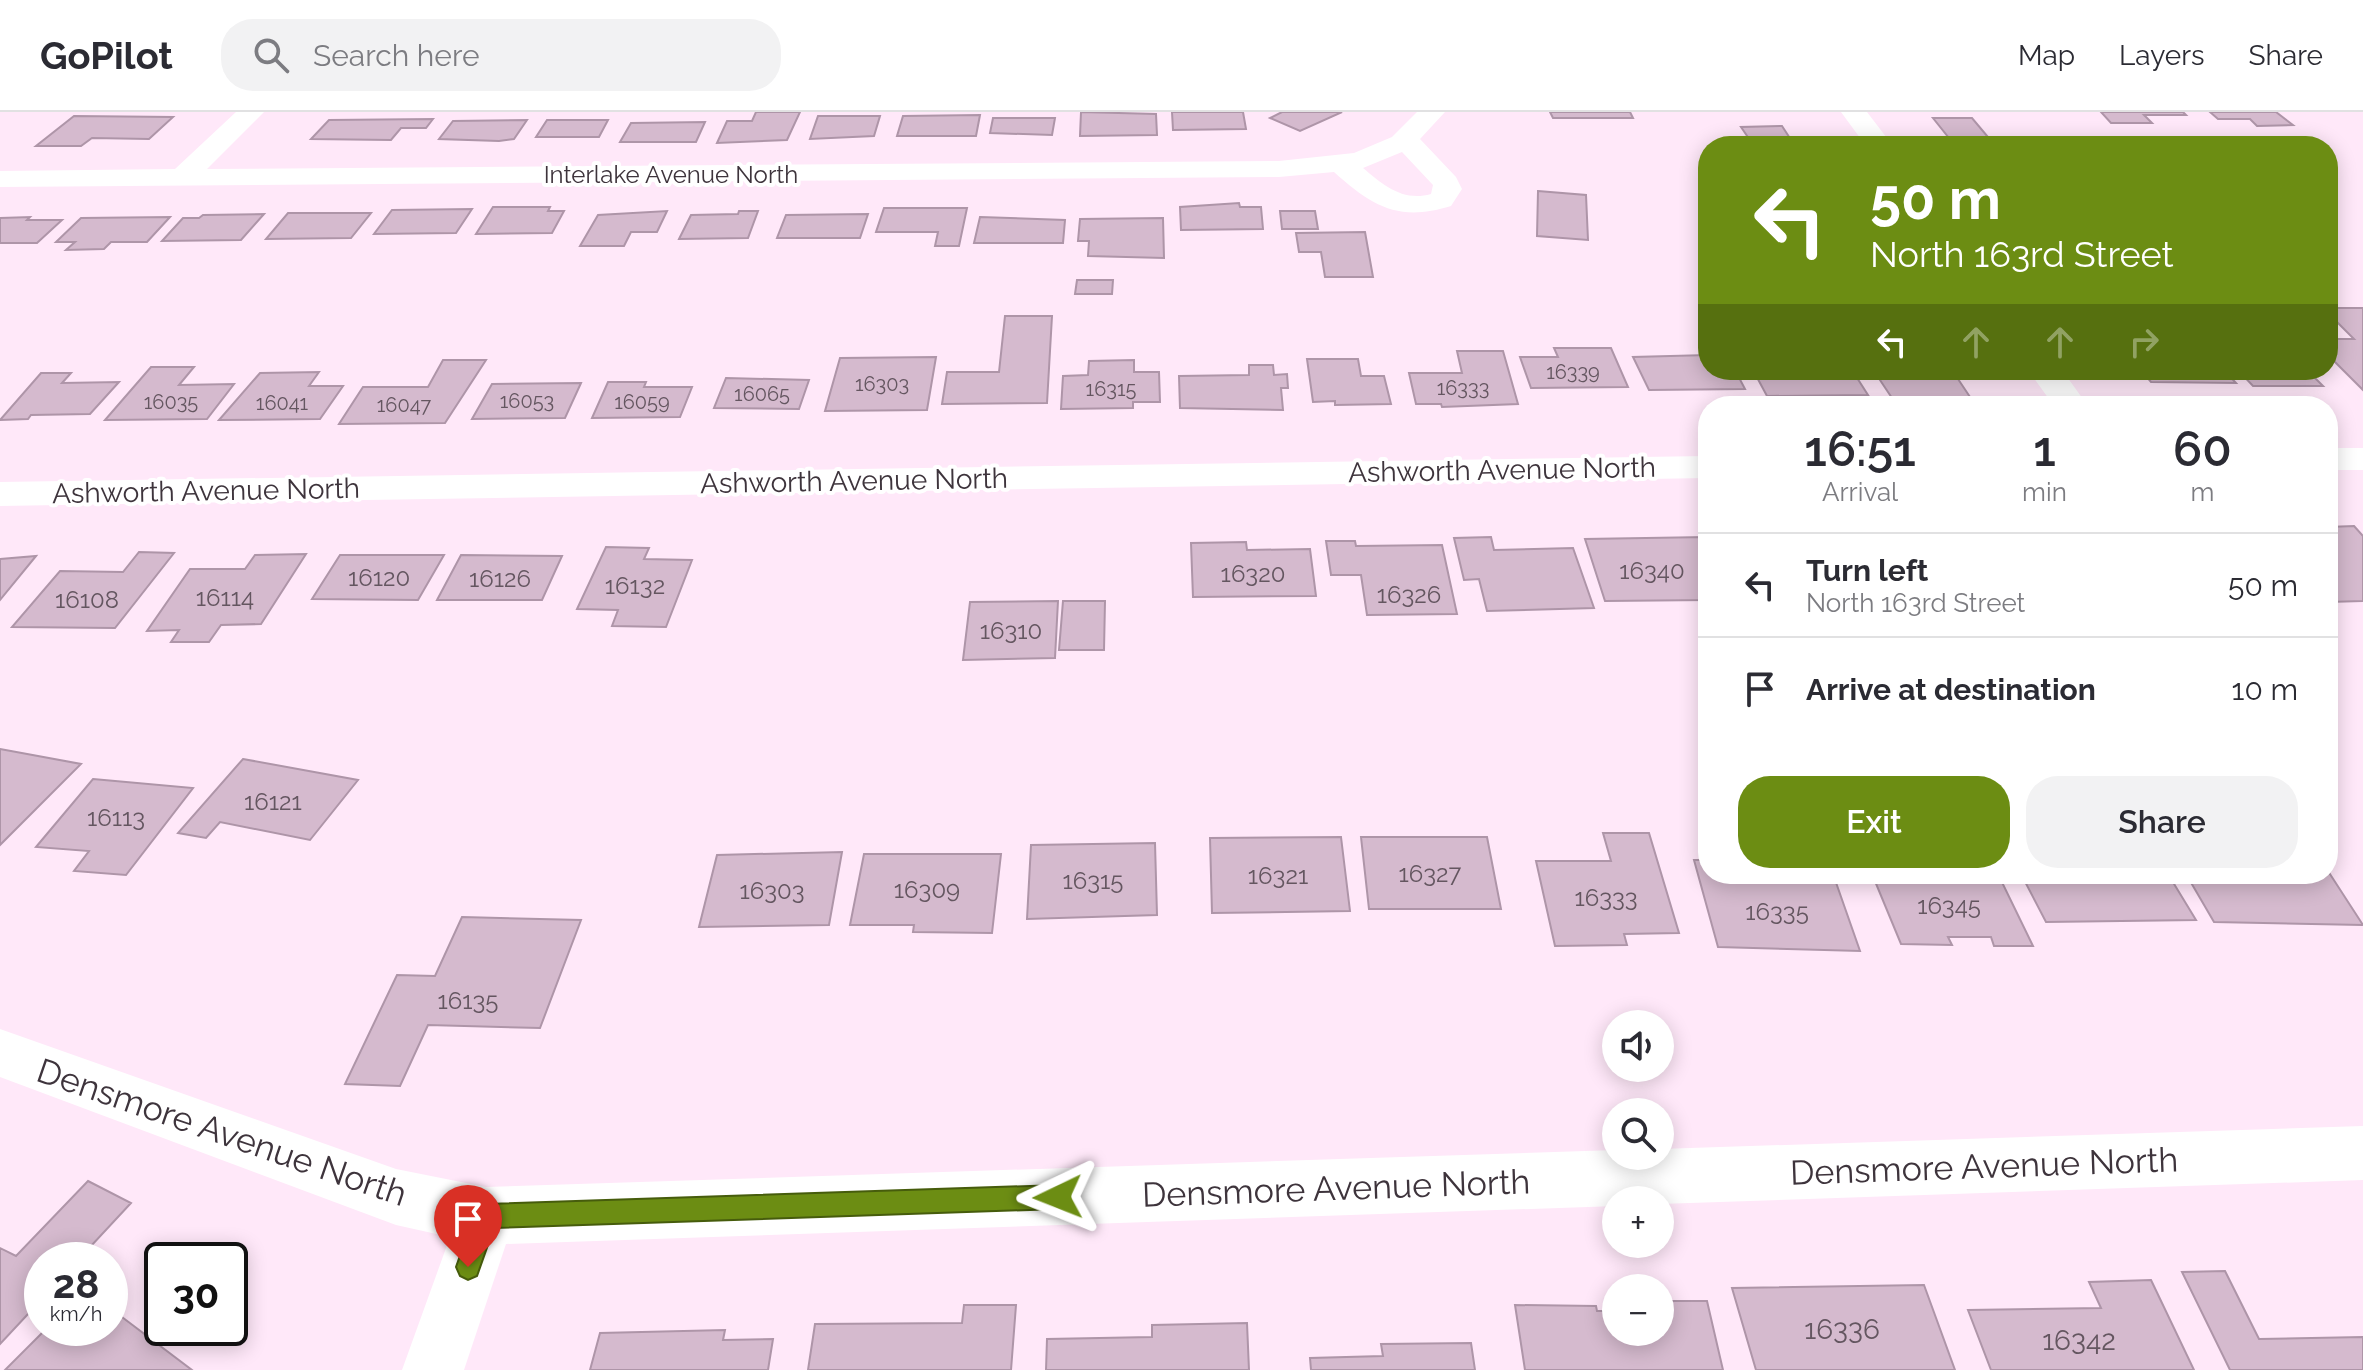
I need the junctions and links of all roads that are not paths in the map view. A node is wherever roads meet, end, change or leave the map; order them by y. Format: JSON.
{"nodes":[{"id":1,"x":251,"y":112,"type":"edge"},
{"id":2,"x":1432,"y":112,"type":"edge"},
{"id":3,"x":1854,"y":112,"type":"edge"},
{"id":4,"x":1872,"y":136,"type":"edge"},
{"id":5,"x":1405,"y":139,"type":"junction"},
{"id":6,"x":1341,"y":163,"type":"junction"},
{"id":7,"x":183,"y":177,"type":"junction"},
{"id":8,"x":0,"y":179,"type":"edge"},
{"id":9,"x":2338,"y":459,"type":"edge"},
{"id":10,"x":2363,"y":459,"type":"edge"},
{"id":11,"x":1698,"y":467,"type":"edge"},
{"id":12,"x":0,"y":494,"type":"edge"},
{"id":13,"x":0,"y":1053,"type":"edge"},
{"id":14,"x":2363,"y":1153,"type":"edge"},
{"id":15,"x":486,"y":1216,"type":"junction"},
{"id":16,"x":433,"y":1370,"type":"edge"}],
"edges":[{"from":1,"to":7,"type":"street"},
{"from":2,"to":5,"type":"street","name":"Interlake Avenue North"},
{"from":3,"to":4,"type":"street"},
{"from":5,"to":6,"type":"street","name":"Interlake Avenue North"},
{"from":5,"to":6,"type":"street"},
{"from":6,"to":7,"type":"street","name":"Interlake Avenue North"},
{"from":7,"to":8,"type":"street","name":"Interlake Avenue North"},
{"from":9,"to":10,"type":"street"},
{"from":11,"to":12,"type":"street","name":"Ashworth Avenue North"},
{"from":13,"to":15,"type":"street","name":"Densmore Avenue North"},
{"from":14,"to":15,"type":"street","name":"Densmore Avenue North"},
{"from":15,"to":16,"type":"street"}]}
